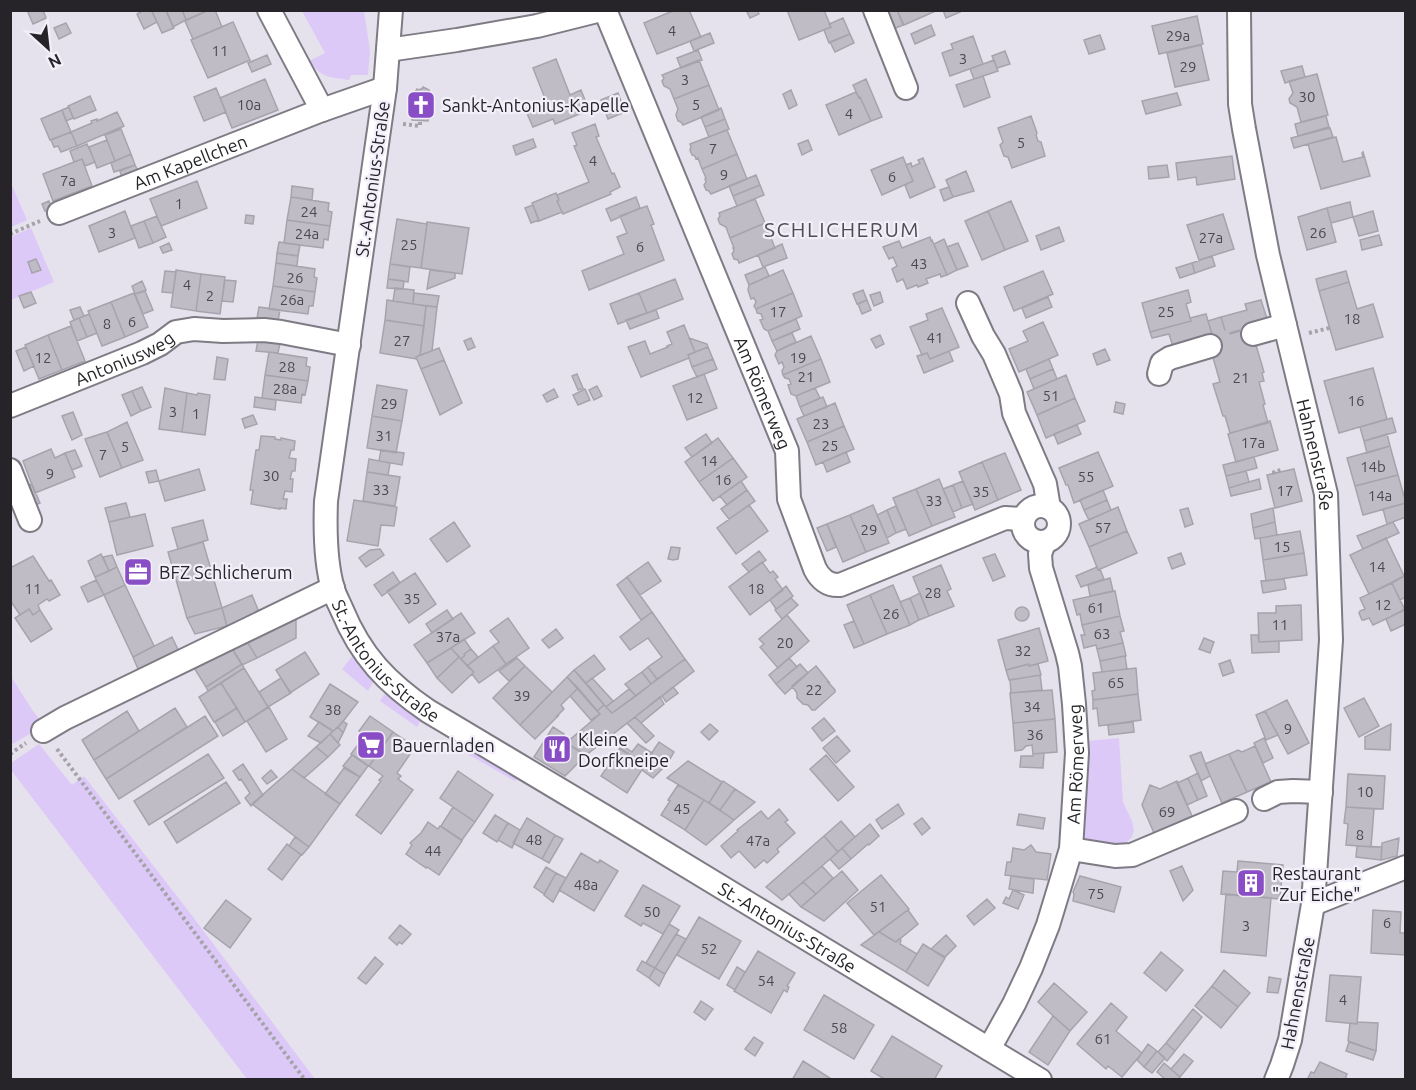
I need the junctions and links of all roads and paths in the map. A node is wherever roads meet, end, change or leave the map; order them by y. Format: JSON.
{"nodes":[{"id":1,"x":269,"y":10,"type":"edge"},
{"id":2,"x":391,"y":10,"type":"edge"},
{"id":3,"x":601,"y":10,"type":"edge"},
{"id":4,"x":605,"y":10,"type":"edge"},
{"id":5,"x":875,"y":10,"type":"edge"},
{"id":6,"x":1239,"y":10,"type":"edge"},
{"id":7,"x":388,"y":50,"type":"junction"},
{"id":8,"x":385,"y":88,"type":"junction"},
{"id":9,"x":906,"y":88,"type":"dead end"},
{"id":10,"x":322,"y":110,"type":"junction"},
{"id":11,"x":420,"y":120,"type":"dead end"},
{"id":12,"x":403,"y":124,"type":"dead end"},
{"id":13,"x":59,"y":213,"type":"joint"},
{"id":14,"x":10,"y":234,"type":"edge"},
{"id":15,"x":968,"y":303,"type":"dead end"},
{"id":16,"x":1285,"y":325,"type":"junction"},
{"id":17,"x":1253,"y":334,"type":"tunnel mouth"},
{"id":18,"x":349,"y":345,"type":"junction"},
{"id":19,"x":1210,"y":346,"type":"tunnel mouth"},
{"id":20,"x":1159,"y":374,"type":"dead end"},
{"id":21,"x":10,"y":406,"type":"edge"},
{"id":22,"x":10,"y":470,"type":"edge"},
{"id":23,"x":1281,"y":470,"type":"dead end"},
{"id":24,"x":1275,"y":474,"type":"dead end"},
{"id":25,"x":1049,"y":508,"type":"junction"},
{"id":26,"x":1023,"y":519,"type":"junction"},
{"id":27,"x":30,"y":520,"type":"dead end"},
{"id":28,"x":1044,"y":543,"type":"junction"},
{"id":29,"x":333,"y":588,"type":"junction"},
{"id":30,"x":43,"y":731,"type":"joint"},
{"id":31,"x":1321,"y":792,"type":"junction"},
{"id":32,"x":1264,"y":799,"type":"dead end"},
{"id":33,"x":1236,"y":811,"type":"dead end"},
{"id":34,"x":1071,"y":849,"type":"junction"},
{"id":35,"x":1406,"y":867,"type":"edge"},
{"id":36,"x":1313,"y":904,"type":"junction"},
{"id":37,"x":989,"y":1048,"type":"junction"},
{"id":38,"x":305,"y":1080,"type":"edge"},
{"id":39,"x":1040,"y":1080,"type":"edge"},
{"id":40,"x":1276,"y":1080,"type":"edge"}],
"edges":[{"from":1,"to":10,"type":"street"},
{"from":2,"to":7,"type":"street","name":"St.-Antonius-Straße"},
{"from":3,"to":7,"type":"street"},
{"from":4,"to":26,"type":"street","name":"Am Römerweg"},
{"from":5,"to":9,"type":"street"},
{"from":6,"to":16,"type":"street","name":"Hahnenstraße"},
{"from":7,"to":8,"type":"street","name":"St.-Antonius-Straße"},
{"from":8,"to":10,"type":"street","name":"Am Kapellchen"},
{"from":8,"to":18,"type":"street","name":"St.-Antonius-Straße"},
{"from":10,"to":13,"type":"street","name":"Am Kapellchen"},
{"from":11,"to":12,"type":"path"},
{"from":13,"to":14,"type":"path"},
{"from":15,"to":25,"type":"street","name":"Am Römerweg"},
{"from":16,"to":17,"type":"street"},
{"from":16,"to":31,"type":"street","name":"Hahnenstraße"},
{"from":18,"to":21,"type":"street","name":"Antoniusweg"},
{"from":18,"to":29,"type":"street","name":"St.-Antonius-Straße"},
{"from":19,"to":20,"type":"street"},
{"from":22,"to":27,"type":"street"},
{"from":23,"to":24,"type":"path"},
{"from":25,"to":26,"type":"street","name":"Am Römerweg"},
{"from":25,"to":28,"type":"street","name":"Am Römerweg"},
{"from":26,"to":28,"type":"street"},
{"from":28,"to":34,"type":"street","name":"Am Römerweg"},
{"from":29,"to":30,"type":"street"},
{"from":29,"to":37,"type":"street","name":"St.-Antonius-Straße"},
{"from":30,"to":38,"type":"path"},
{"from":31,"to":32,"type":"street"},
{"from":31,"to":36,"type":"street","name":"Hahnenstraße"},
{"from":33,"to":34,"type":"street","name":"Am Römerweg"},
{"from":34,"to":37,"type":"street","name":"Am Römerweg"},
{"from":35,"to":36,"type":"street"},
{"from":36,"to":40,"type":"street","name":"Hahnenstraße"},
{"from":37,"to":39,"type":"street","name":"St.-Antonius-Straße"}]}
